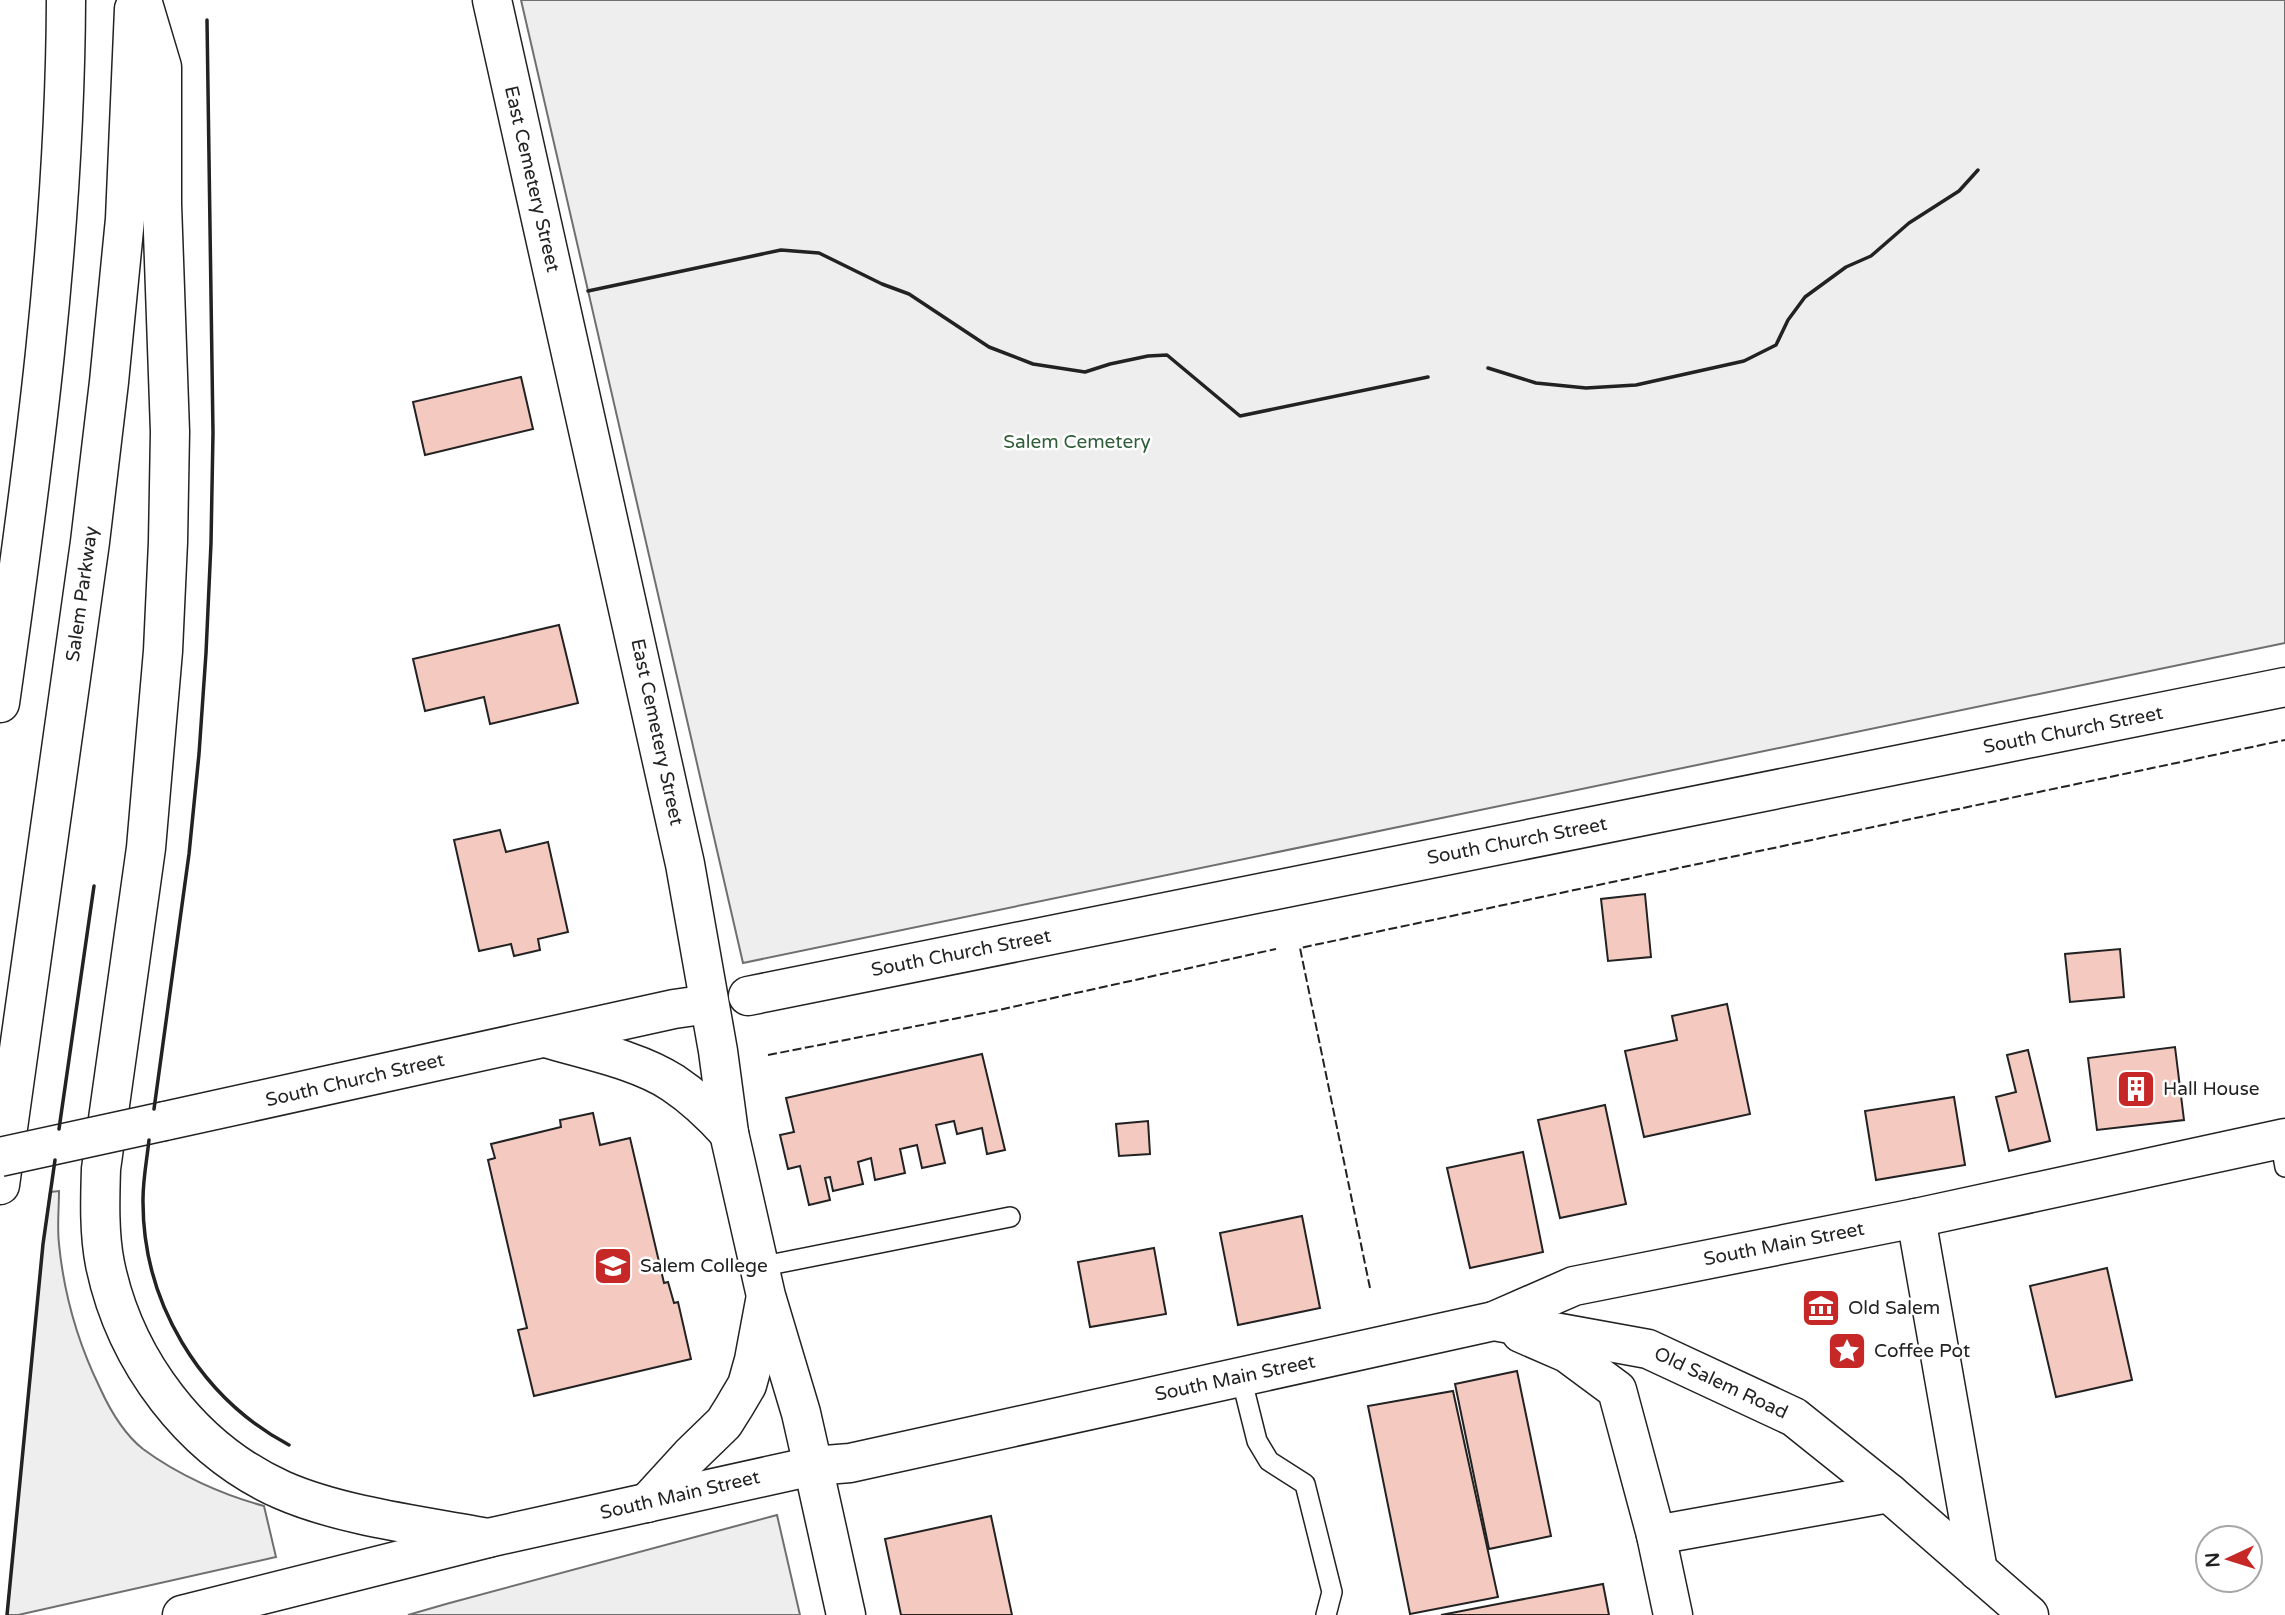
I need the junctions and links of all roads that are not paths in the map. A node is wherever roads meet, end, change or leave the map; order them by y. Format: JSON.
{"nodes":[{"id":1,"x":66,"y":0,"type":"edge"},
{"id":2,"x":134,"y":0,"type":"edge"},
{"id":3,"x":142,"y":0,"type":"edge"},
{"id":4,"x":492,"y":0,"type":"edge"},
{"id":5,"x":2285,"y":687,"type":"edge"},
{"id":6,"x":0,"y":703,"type":"edge"},
{"id":7,"x":748,"y":996,"type":"dead end"},
{"id":8,"x":709,"y":1004,"type":"junction"},
{"id":9,"x":544,"y":1037,"type":"junction"},
{"id":10,"x":729,"y":1133,"type":"junction"},
{"id":11,"x":2283,"y":1148,"type":"edge"},
{"id":12,"x":0,"y":1157,"type":"edge"},
{"id":13,"x":0,"y":1185,"type":"edge"},
{"id":14,"x":1010,"y":1217,"type":"dead end"},
{"id":15,"x":1916,"y":1218,"type":"junction"},
{"id":16,"x":762,"y":1281,"type":"junction"},
{"id":17,"x":1494,"y":1321,"type":"junction"},
{"id":18,"x":1241,"y":1377,"type":"junction"},
{"id":19,"x":813,"y":1466,"type":"junction"},
{"id":20,"x":1889,"y":1493,"type":"junction"},
{"id":21,"x":647,"y":1503,"type":"junction"},
{"id":22,"x":1656,"y":1535,"type":"junction"},
{"id":23,"x":488,"y":1538,"type":"junction"},
{"id":24,"x":1979,"y":1571,"type":"junction"},
{"id":25,"x":182,"y":1615,"type":"edge"},
{"id":26,"x":846,"y":1615,"type":"edge"},
{"id":27,"x":1326,"y":1615,"type":"edge"},
{"id":28,"x":1673,"y":1615,"type":"edge"},
{"id":29,"x":2029,"y":1615,"type":"edge"}],
"edges":[{"from":1,"to":6,"type":"main road"},
{"from":2,"to":13,"type":"main road","name":"Salem Parkway"},
{"from":3,"to":23,"type":"main road"},
{"from":4,"to":8,"type":"main road","name":"East Cemetery Street"},
{"from":5,"to":7,"type":"main road","name":"South Church Street"},
{"from":8,"to":9,"type":"main road","name":"South Church Street"},
{"from":8,"to":10,"type":"main road","name":"East Cemetery Street"},
{"from":9,"to":10,"type":"main road"},
{"from":9,"to":12,"type":"main road","name":"South Church Street","bridge":true},
{"from":10,"to":16,"type":"main road","name":"East Cemetery Street"},
{"from":11,"to":15,"type":"main road","name":"South Main Street"},
{"from":14,"to":16,"type":"lane"},
{"from":15,"to":17,"type":"main road","name":"South Main Street"},
{"from":15,"to":24,"type":"main road"},
{"from":16,"to":19,"type":"main road","name":"East Cemetery Street"},
{"from":16,"to":21,"type":"main road"},
{"from":17,"to":18,"type":"main road","name":"South Main Street"},
{"from":17,"to":20,"type":"main road","name":"Old Salem Road"},
{"from":17,"to":22,"type":"main road"},
{"from":18,"to":19,"type":"main road","name":"South Main Street"},
{"from":18,"to":27,"type":"lane"},
{"from":19,"to":21,"type":"main road","name":"South Main Street"},
{"from":19,"to":26,"type":"main road","name":"East Cemetery Street"},
{"from":20,"to":22,"type":"main road"},
{"from":20,"to":24,"type":"main road","name":"Old Salem Road"},
{"from":21,"to":23,"type":"main road","name":"South Main Street"},
{"from":22,"to":28,"type":"main road"},
{"from":23,"to":25,"type":"main road","name":"South Main Street"},
{"from":24,"to":29,"type":"main road","name":"Old Salem Road"}]}
